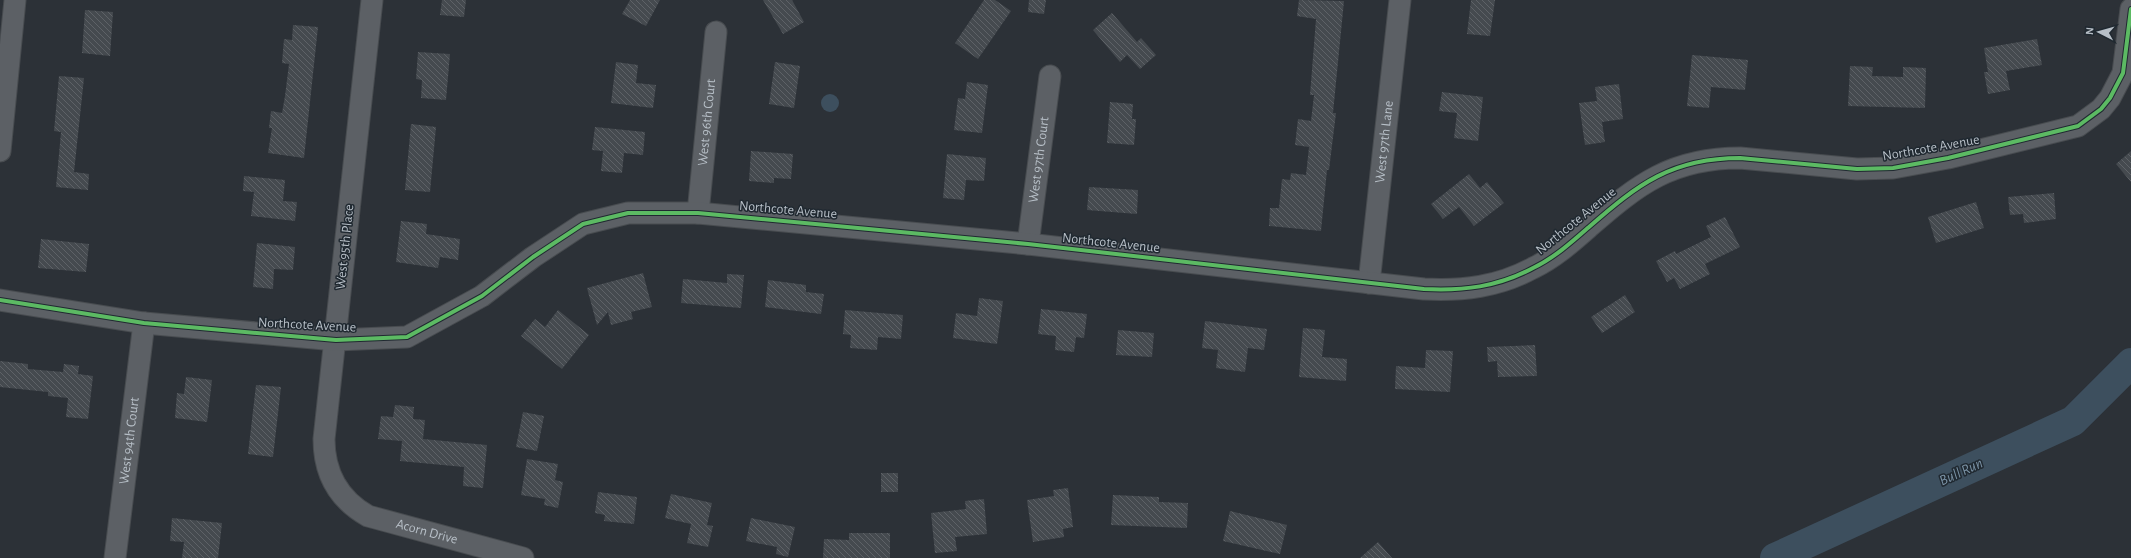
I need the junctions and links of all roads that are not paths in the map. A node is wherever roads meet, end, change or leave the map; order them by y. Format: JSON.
{"nodes":[{"id":1,"x":15,"y":0,"type":"edge"},
{"id":2,"x":372,"y":0,"type":"edge"},
{"id":3,"x":1400,"y":0,"type":"edge"},
{"id":4,"x":2131,"y":8,"type":"edge"},
{"id":5,"x":716,"y":32,"type":"dead end"},
{"id":6,"x":1050,"y":76,"type":"dead end"},
{"id":7,"x":0,"y":151,"type":"edge"},
{"id":8,"x":698,"y":213,"type":"junction"},
{"id":9,"x":1028,"y":244,"type":"junction"},
{"id":10,"x":1369,"y":283,"type":"junction"},
{"id":11,"x":0,"y":300,"type":"edge"},
{"id":12,"x":144,"y":323,"type":"junction"},
{"id":13,"x":336,"y":340,"type":"junction"},
{"id":14,"x":339,"y":491,"type":"joint"},
{"id":15,"x":463,"y":550,"type":"edge"},
{"id":16,"x":115,"y":558,"type":"edge"},
{"id":17,"x":523,"y":558,"type":"edge"}],
"edges":[{"from":1,"to":7,"type":"street"},
{"from":2,"to":13,"type":"street","name":"West 95th Place"},
{"from":3,"to":10,"type":"street","name":"West 97th Lane"},
{"from":4,"to":10,"type":"street","name":"Northcote Avenue"},
{"from":5,"to":8,"type":"street","name":"West 96th Court"},
{"from":6,"to":9,"type":"street","name":"West 97th Court"},
{"from":8,"to":9,"type":"street","name":"Northcote Avenue"},
{"from":8,"to":13,"type":"street","name":"Northcote Avenue"},
{"from":9,"to":10,"type":"street","name":"Northcote Avenue"},
{"from":11,"to":12,"type":"street","name":"Northcote Avenue"},
{"from":12,"to":13,"type":"street","name":"Northcote Avenue"},
{"from":12,"to":16,"type":"street","name":"West 94th Court"},
{"from":13,"to":14,"type":"street","name":"West 95th Place"},
{"from":14,"to":15,"type":"street","name":"Acorn Drive"},
{"from":15,"to":17,"type":"street","name":"Acorn Drive"}]}
